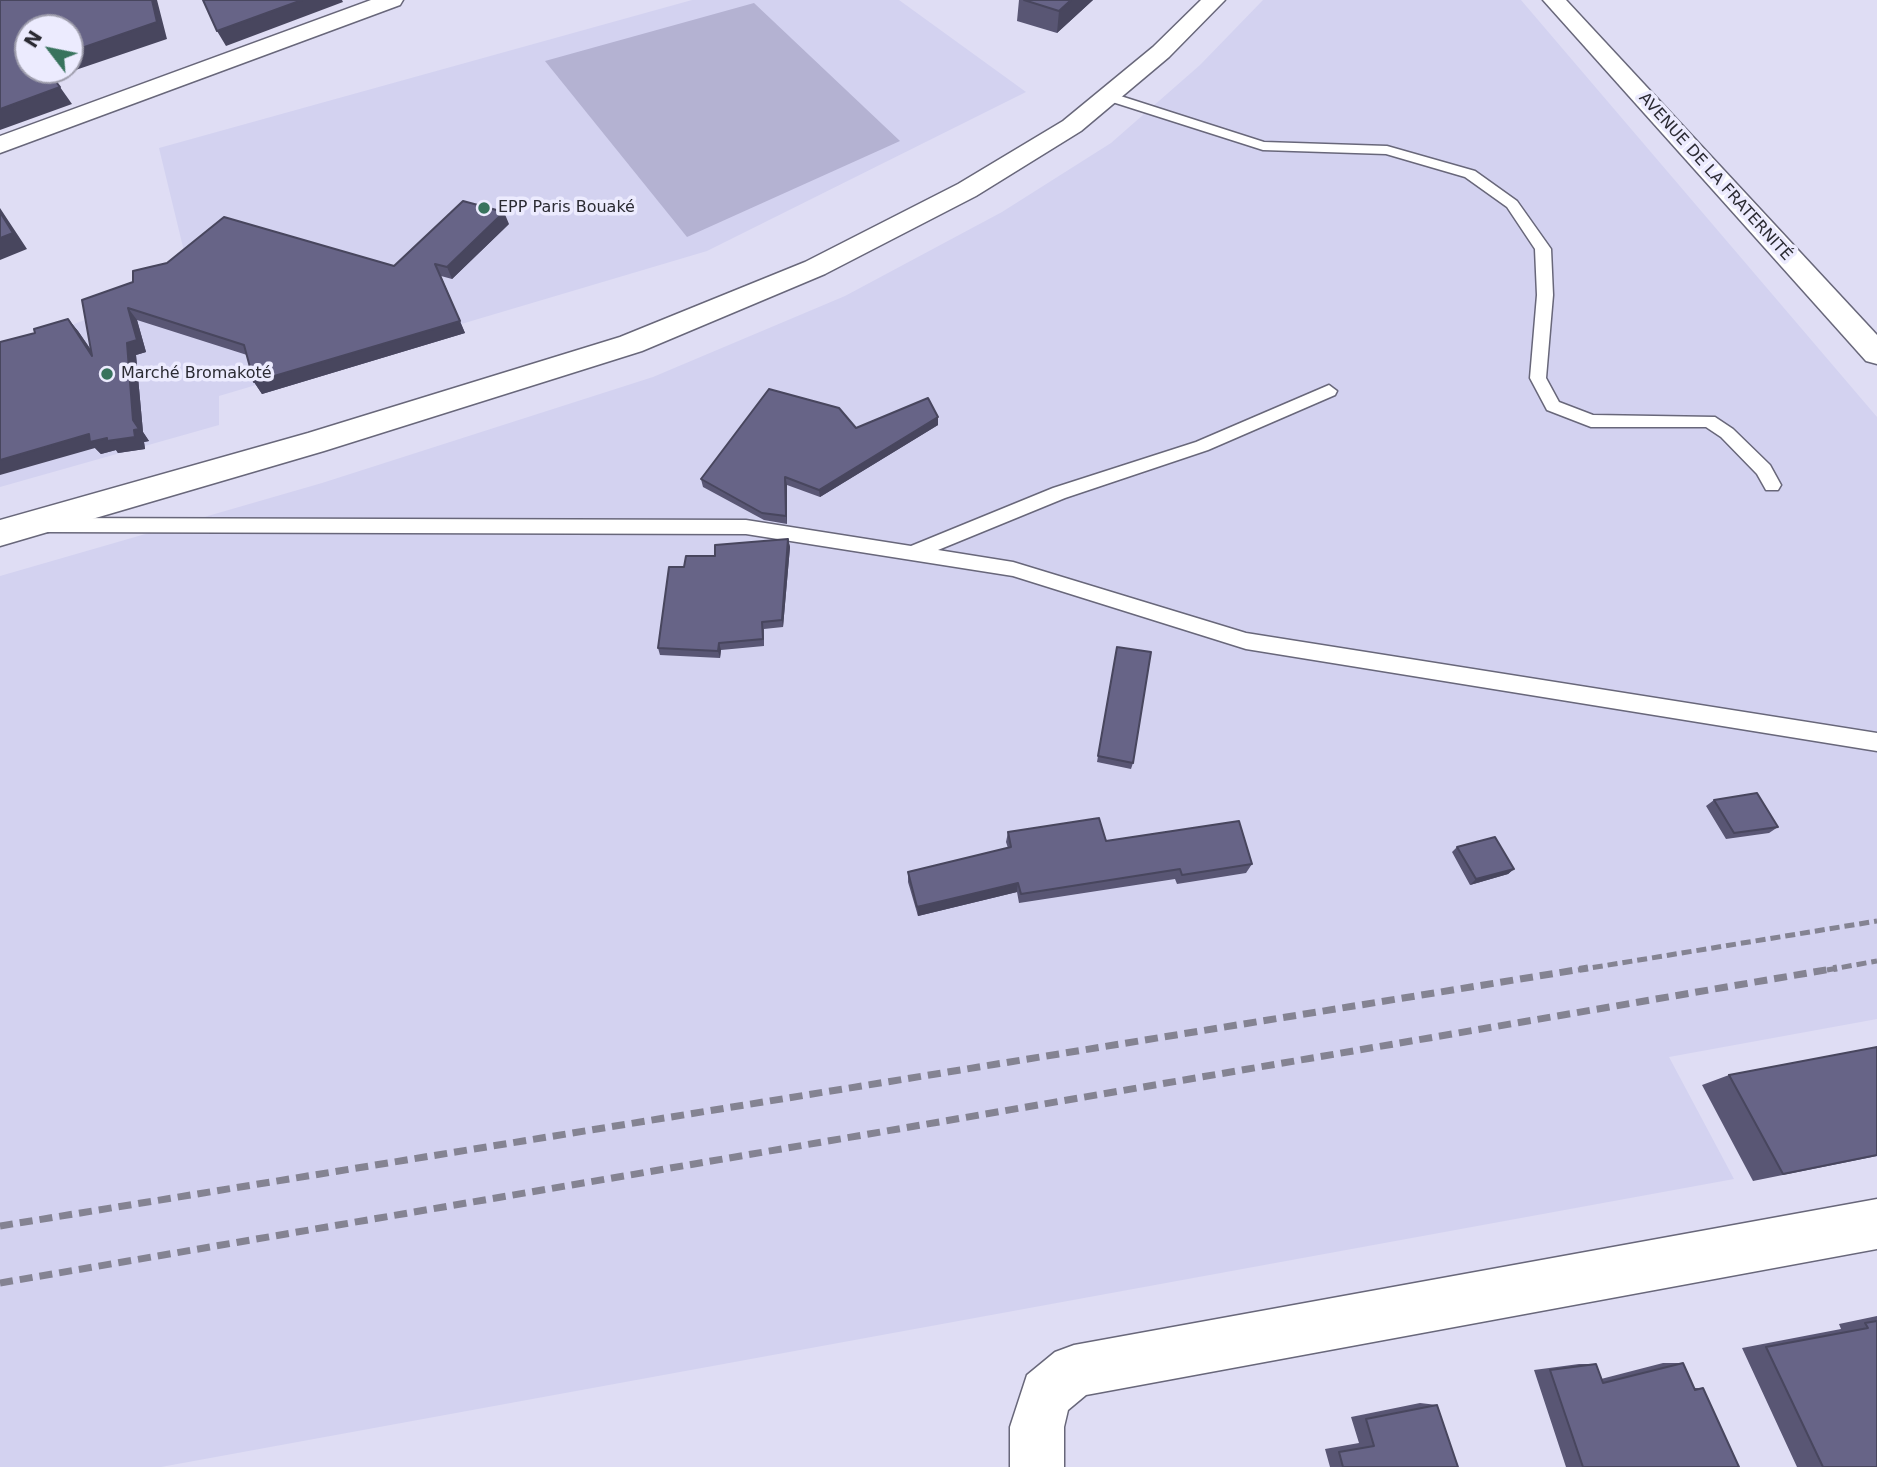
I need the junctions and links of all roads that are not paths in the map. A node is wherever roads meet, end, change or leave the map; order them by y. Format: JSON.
{"nodes":[{"id":1,"x":392,"y":0,"type":"edge"},
{"id":2,"x":1214,"y":0,"type":"edge"},
{"id":3,"x":1554,"y":0,"type":"edge"},
{"id":4,"x":1108,"y":96,"type":"junction"},
{"id":5,"x":0,"y":145,"type":"edge"},
{"id":6,"x":1877,"y":354,"type":"edge"},
{"id":7,"x":1329,"y":391,"type":"dead end"},
{"id":8,"x":1772,"y":485,"type":"dead end"},
{"id":9,"x":30,"y":525,"type":"junction"},
{"id":10,"x":0,"y":533,"type":"edge"},
{"id":11,"x":912,"y":553,"type":"junction"},
{"id":12,"x":1877,"y":742,"type":"edge"},
{"id":13,"x":1877,"y":1224,"type":"edge"},
{"id":14,"x":1037,"y":1467,"type":"edge"}],
"edges":[{"from":1,"to":5,"type":"street"},
{"from":2,"to":4,"type":"street"},
{"from":3,"to":6,"type":"street","name":"AVENUE DE LA FRATERNITÉ"},
{"from":4,"to":8,"type":"lane"},
{"from":4,"to":9,"type":"street"},
{"from":7,"to":11,"type":"lane"},
{"from":9,"to":10,"type":"street"},
{"from":9,"to":11,"type":"lane"},
{"from":11,"to":12,"type":"lane"},
{"from":13,"to":14,"type":"street"}]}
